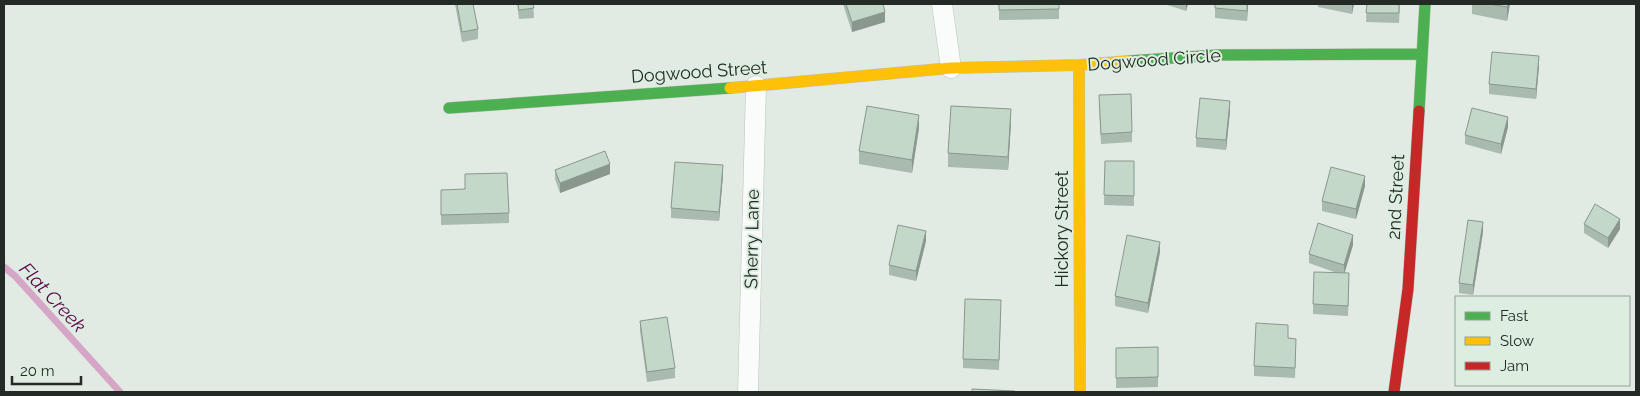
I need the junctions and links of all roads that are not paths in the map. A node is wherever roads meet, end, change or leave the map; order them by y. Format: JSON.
{"nodes":[{"id":1,"x":942,"y":4,"type":"edge"},
{"id":2,"x":1425,"y":4,"type":"edge"},
{"id":3,"x":1422,"y":54,"type":"junction"},
{"id":4,"x":1079,"y":65,"type":"junction"},
{"id":5,"x":951,"y":68,"type":"junction"},
{"id":6,"x":756,"y":86,"type":"junction"},
{"id":7,"x":449,"y":108,"type":"dead end"},
{"id":8,"x":748,"y":392,"type":"edge"},
{"id":9,"x":1080,"y":392,"type":"edge"},
{"id":10,"x":1394,"y":392,"type":"edge"}],
"edges":[{"from":1,"to":5,"type":"street"},
{"from":2,"to":3,"type":"street","name":"2nd Street"},
{"from":3,"to":4,"type":"street","name":"Dogwood Circle"},
{"from":3,"to":10,"type":"street","name":"2nd Street"},
{"from":4,"to":5,"type":"street","name":"Dogwood Circle"},
{"from":4,"to":9,"type":"street","name":"Hickory Street"},
{"from":5,"to":6,"type":"street","name":"Dogwood Street"},
{"from":6,"to":7,"type":"street","name":"Dogwood Street"},
{"from":6,"to":8,"type":"street","name":"Sherry Lane"}]}
